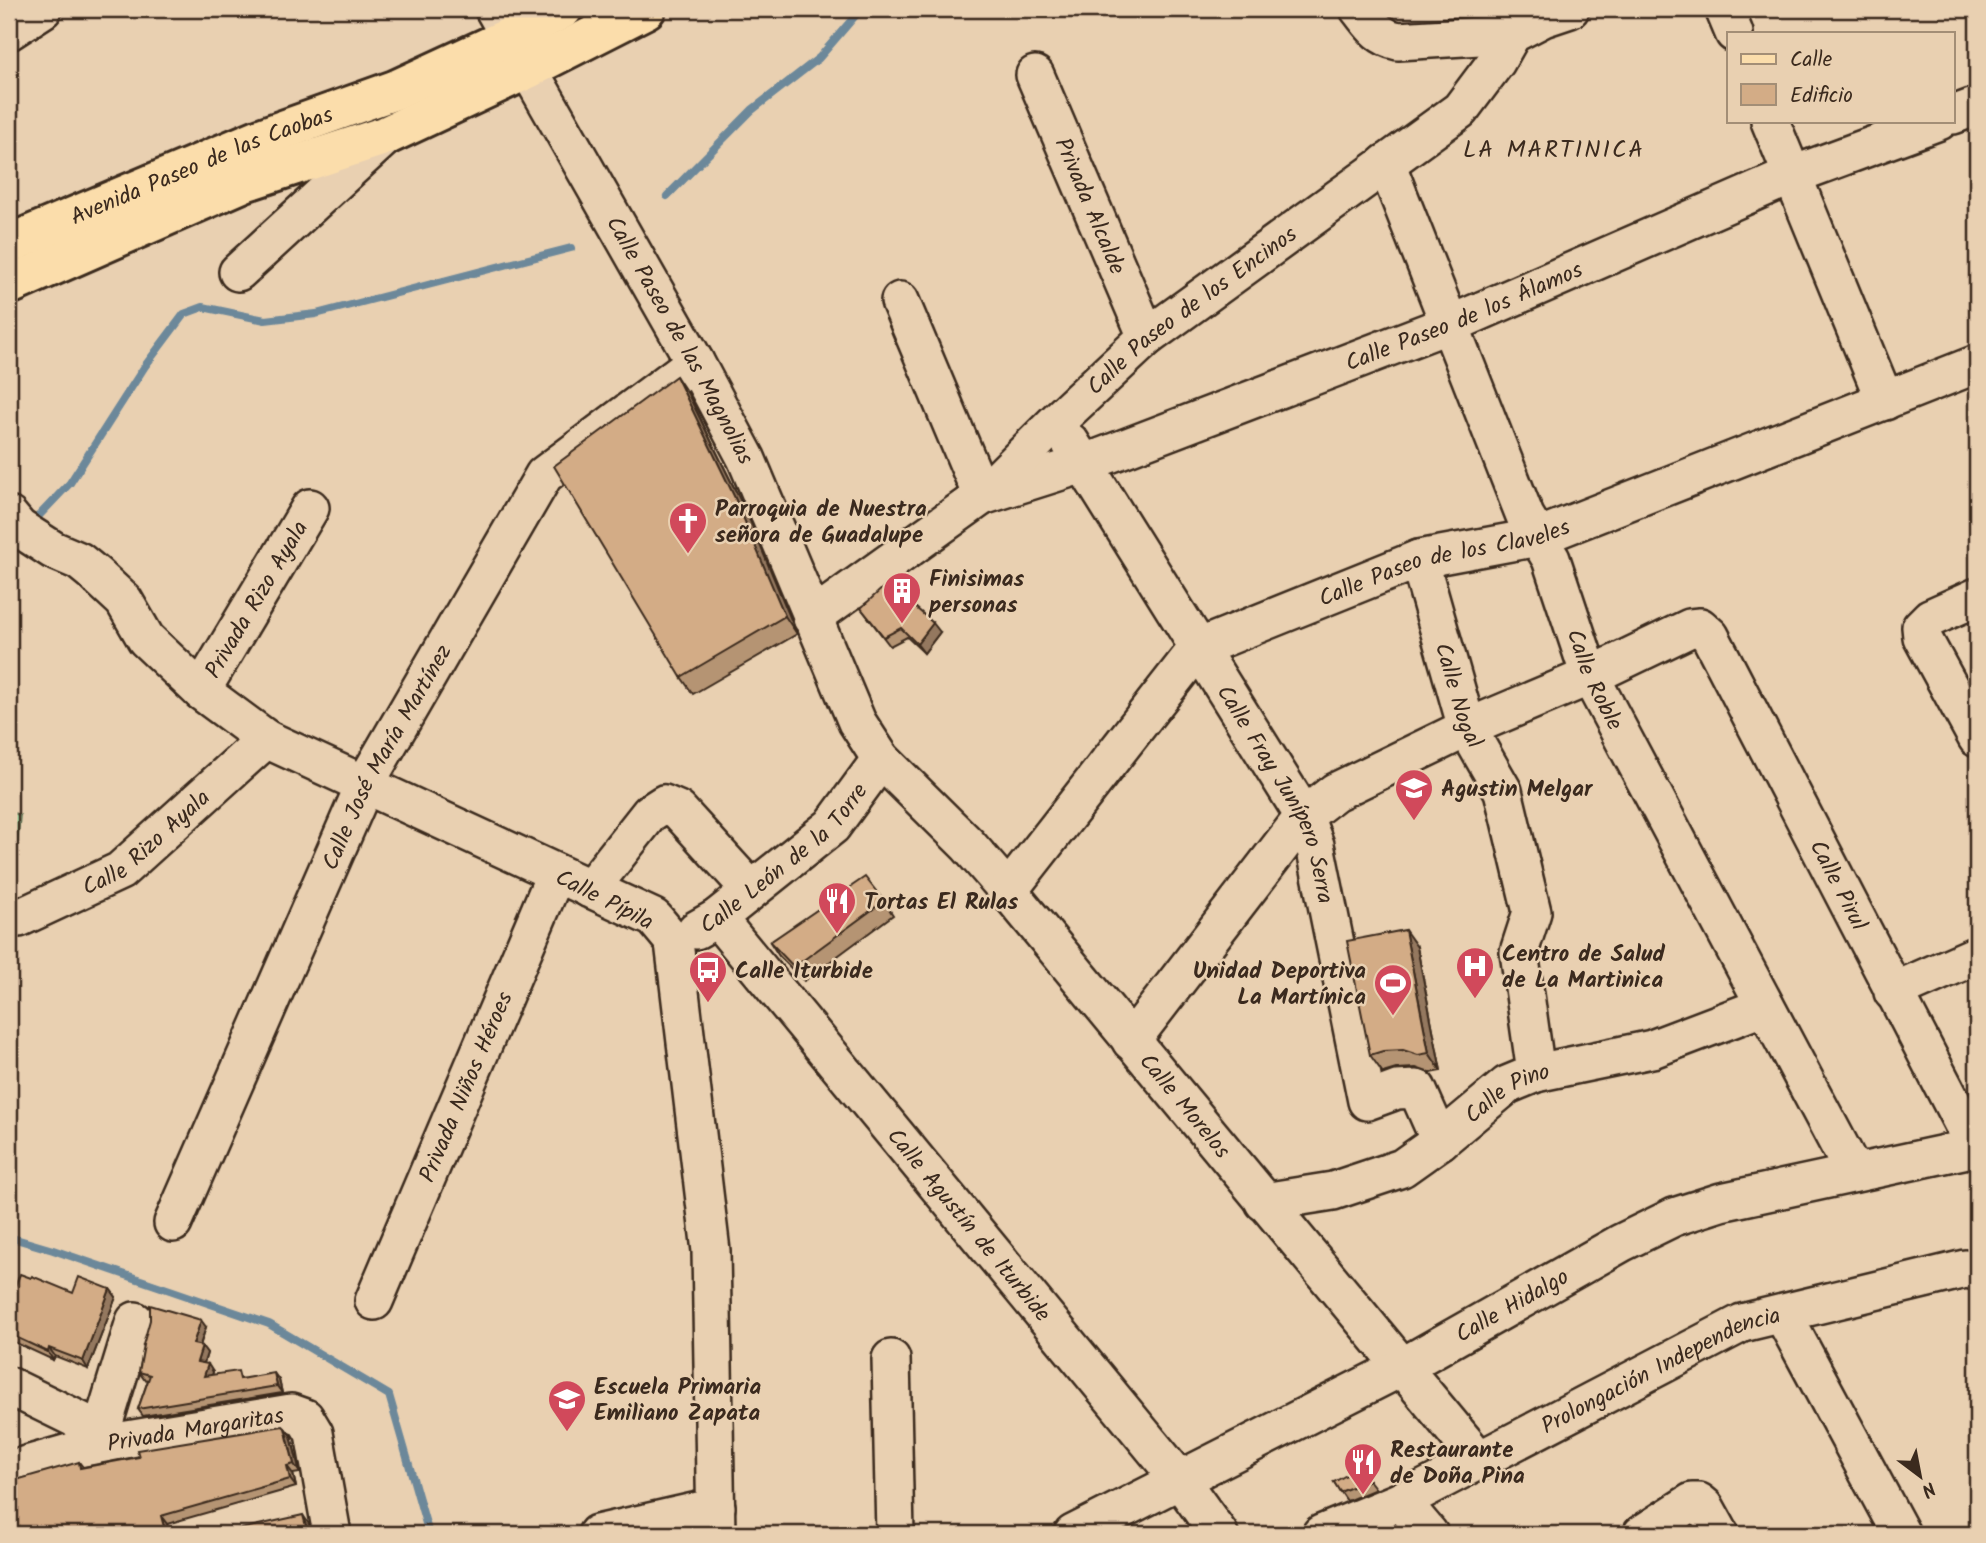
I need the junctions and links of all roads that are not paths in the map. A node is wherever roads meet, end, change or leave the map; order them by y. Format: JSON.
{"nodes":[{"id":1,"x":43,"y":9,"type":"edge"},
{"id":2,"x":563,"y":9,"type":"edge"},
{"id":3,"x":646,"y":9,"type":"edge"},
{"id":4,"x":1359,"y":9,"type":"edge"},
{"id":5,"x":1570,"y":9,"type":"edge"},
{"id":6,"x":1724,"y":9,"type":"edge"},
{"id":7,"x":9,"y":31,"type":"edge"},
{"id":8,"x":1734,"y":32,"type":"edge"},
{"id":9,"x":1512,"y":34,"type":"junction"},
{"id":10,"x":511,"y":38,"type":"edge"},
{"id":11,"x":1035,"y":75,"type":"dead end"},
{"id":12,"x":1977,"y":106,"type":"edge"},
{"id":13,"x":1954,"y":116,"type":"edge"},
{"id":14,"x":1770,"y":122,"type":"edge"},
{"id":15,"x":1936,"y":122,"type":"edge"},
{"id":16,"x":387,"y":135,"type":"junction"},
{"id":17,"x":1386,"y":163,"type":"junction"},
{"id":18,"x":1793,"y":175,"type":"junction"},
{"id":19,"x":9,"y":244,"type":"edge"},
{"id":20,"x":237,"y":272,"type":"dead end"},
{"id":21,"x":9,"y":285,"type":"edge"},
{"id":22,"x":900,"y":301,"type":"dead end"},
{"id":23,"x":1449,"y":324,"type":"junction"},
{"id":24,"x":1147,"y":337,"type":"junction"},
{"id":25,"x":695,"y":362,"type":"junction"},
{"id":26,"x":1977,"y":365,"type":"edge"},
{"id":27,"x":1885,"y":401,"type":"junction"},
{"id":28,"x":1057,"y":421,"type":"junction"},
{"id":29,"x":1083,"y":464,"type":"junction"},
{"id":30,"x":982,"y":496,"type":"junction"},
{"id":31,"x":310,"y":508,"type":"dead end"},
{"id":32,"x":14,"y":522,"type":"edge"},
{"id":33,"x":1538,"y":537,"type":"junction"},
{"id":34,"x":1419,"y":559,"type":"junction"},
{"id":35,"x":1977,"y":597,"type":"edge"},
{"id":36,"x":812,"y":618,"type":"junction"},
{"id":37,"x":1198,"y":648,"type":"junction"},
{"id":38,"x":1590,"y":676,"type":"junction"},
{"id":39,"x":201,"y":691,"type":"junction"},
{"id":40,"x":1467,"y":729,"type":"junction"},
{"id":41,"x":266,"y":738,"type":"junction"},
{"id":42,"x":1977,"y":738,"type":"edge"},
{"id":43,"x":880,"y":759,"type":"junction"},
{"id":44,"x":365,"y":784,"type":"junction"},
{"id":45,"x":1304,"y":816,"type":"junction"},
{"id":46,"x":556,"y":873,"type":"junction"},
{"id":47,"x":590,"y":889,"type":"junction"},
{"id":48,"x":751,"y":890,"type":"junction"},
{"id":49,"x":1008,"y":891,"type":"junction"},
{"id":50,"x":9,"y":918,"type":"edge"},
{"id":51,"x":717,"y":918,"type":"junction"},
{"id":52,"x":674,"y":942,"type":"junction"},
{"id":53,"x":1977,"y":955,"type":"edge"},
{"id":54,"x":1893,"y":992,"type":"junction"},
{"id":55,"x":1765,"y":1006,"type":"junction"},
{"id":56,"x":1131,"y":1041,"type":"junction"},
{"id":57,"x":1536,"y":1073,"type":"junction"},
{"id":58,"x":1440,"y":1141,"type":"junction"},
{"id":59,"x":1976,"y":1147,"type":"edge"},
{"id":60,"x":1854,"y":1174,"type":"junction"},
{"id":61,"x":1264,"y":1202,"type":"junction"},
{"id":62,"x":173,"y":1223,"type":"dead end"},
{"id":63,"x":1977,"y":1271,"type":"edge"},
{"id":64,"x":374,"y":1301,"type":"dead end"},
{"id":65,"x":1783,"y":1315,"type":"junction"},
{"id":66,"x":135,"y":1321,"type":"dead end"},
{"id":67,"x":891,"y":1359,"type":"dead end"},
{"id":68,"x":1402,"y":1367,"type":"junction"},
{"id":69,"x":9,"y":1386,"type":"edge"},
{"id":70,"x":99,"y":1438,"type":"junction"},
{"id":71,"x":1480,"y":1461,"type":"junction"},
{"id":72,"x":9,"y":1470,"type":"edge"},
{"id":73,"x":1180,"y":1480,"type":"junction"},
{"id":74,"x":1401,"y":1501,"type":"junction"},
{"id":75,"x":716,"y":1520,"type":"edge"},
{"id":76,"x":332,"y":1534,"type":"edge"},
{"id":77,"x":597,"y":1534,"type":"edge"},
{"id":78,"x":895,"y":1534,"type":"edge"},
{"id":79,"x":1073,"y":1534,"type":"edge"},
{"id":80,"x":1219,"y":1534,"type":"edge"},
{"id":81,"x":1321,"y":1534,"type":"edge"},
{"id":82,"x":1429,"y":1534,"type":"edge"},
{"id":83,"x":1642,"y":1534,"type":"edge"},
{"id":84,"x":1720,"y":1534,"type":"edge"},
{"id":85,"x":1902,"y":1534,"type":"edge"}],
"edges":[{"from":1,"to":7,"type":"street"},
{"from":2,"to":10,"type":"main road"},
{"from":3,"to":10,"type":"main road"},
{"from":4,"to":9,"type":"street"},
{"from":5,"to":9,"type":"street"},
{"from":6,"to":8,"type":"street"},
{"from":9,"to":17,"type":"street","name":"Calle Paseo de los Encinos"},
{"from":10,"to":16,"type":"main road","name":"Avenida Paseo de las Caobas"},
{"from":10,"to":19,"type":"main road","name":"Avenida Paseo de las Caobas"},
{"from":10,"to":25,"type":"street","name":"Calle Paseo de las Magnolias"},
{"from":11,"to":24,"type":"street","name":"Privada Alcalde"},
{"from":12,"to":13,"type":"street"},
{"from":14,"to":18,"type":"street"},
{"from":15,"to":18,"type":"street","name":"Calle Paseo de los Álamos"},
{"from":16,"to":20,"type":"street"},
{"from":16,"to":21,"type":"main road","name":"Avenida Paseo de las Caobas"},
{"from":17,"to":23,"type":"street","name":"Calle Roble"},
{"from":17,"to":24,"type":"street","name":"Calle Paseo de los Encinos"},
{"from":18,"to":23,"type":"street","name":"Calle Paseo de los Álamos"},
{"from":18,"to":27,"type":"street"},
{"from":22,"to":30,"type":"street"},
{"from":23,"to":29,"type":"street","name":"Calle Paseo de los Álamos"},
{"from":23,"to":33,"type":"street","name":"Calle Roble"},
{"from":24,"to":28,"type":"street","name":"Calle Paseo de los Encinos"},
{"from":25,"to":36,"type":"street","name":"Calle Paseo de las Magnolias"},
{"from":25,"to":44,"type":"street","name":"Calle José María Martínez"},
{"from":26,"to":27,"type":"street","name":"Calle Paseo de los Claveles"},
{"from":27,"to":33,"type":"street","name":"Calle Paseo de los Claveles"},
{"from":28,"to":29,"type":"street","name":"Calle Fray Junípero Serra"},
{"from":28,"to":30,"type":"street","name":"Calle Paseo de los Encinos"},
{"from":29,"to":30,"type":"street","name":"Calle Paseo de los Álamos"},
{"from":29,"to":37,"type":"street","name":"Calle Fray Junípero Serra"},
{"from":30,"to":36,"type":"street","name":"Calle Paseo de los Encinos"},
{"from":31,"to":39,"type":"street","name":"Privada Rizo Ayala"},
{"from":32,"to":39,"type":"street","name":"Calle Pípila"},
{"from":33,"to":34,"type":"street","name":"Calle Paseo de los Claveles"},
{"from":33,"to":38,"type":"street","name":"Calle Roble"},
{"from":34,"to":37,"type":"street","name":"Calle Paseo de los Claveles"},
{"from":34,"to":40,"type":"street","name":"Calle Nogal"},
{"from":35,"to":42,"type":"street"},
{"from":36,"to":43,"type":"street","name":"Calle Paseo de las Magnolias"},
{"from":37,"to":45,"type":"street","name":"Calle Fray Junípero Serra"},
{"from":37,"to":49,"type":"street"},
{"from":38,"to":40,"type":"street"},
{"from":38,"to":54,"type":"street","name":"Calle Pirul"},
{"from":38,"to":55,"type":"street","name":"Calle Roble"},
{"from":39,"to":41,"type":"street","name":"Calle Pípila"},
{"from":40,"to":45,"type":"street"},
{"from":40,"to":57,"type":"street","name":"Calle Nogal"},
{"from":41,"to":44,"type":"street","name":"Calle Pípila"},
{"from":41,"to":50,"type":"street","name":"Calle Rizo Ayala"},
{"from":43,"to":48,"type":"street","name":"Calle León de la Torre"},
{"from":43,"to":49,"type":"street","name":"Calle Morelos"},
{"from":44,"to":46,"type":"street","name":"Calle Pípila"},
{"from":44,"to":62,"type":"street","name":"Calle José María Martínez"},
{"from":45,"to":56,"type":"street"},
{"from":45,"to":58,"type":"street","name":"Calle Fray Junípero Serra"},
{"from":46,"to":47,"type":"street","name":"Calle Pípila"},
{"from":46,"to":64,"type":"street","name":"Privada Niños Héroes"},
{"from":47,"to":48,"type":"street"},
{"from":47,"to":52,"type":"street","name":"Calle Pípila"},
{"from":48,"to":51,"type":"street","name":"Calle León de la Torre"},
{"from":49,"to":56,"type":"street","name":"Calle Morelos"},
{"from":51,"to":52,"type":"street","name":"Calle León de la Torre"},
{"from":51,"to":73,"type":"street","name":"Calle Agustín de Iturbide"},
{"from":52,"to":75,"type":"street","name":"Calle Pípila"},
{"from":53,"to":54,"type":"street"},
{"from":54,"to":59,"type":"street","name":"Calle Pirul"},
{"from":55,"to":57,"type":"street","name":"Calle Pino"},
{"from":55,"to":60,"type":"street","name":"Calle Roble"},
{"from":56,"to":61,"type":"street","name":"Calle Morelos"},
{"from":57,"to":58,"type":"street","name":"Calle Pino"},
{"from":58,"to":61,"type":"street","name":"Calle Pino"},
{"from":59,"to":60,"type":"street","name":"Calle Hidalgo"},
{"from":60,"to":68,"type":"street","name":"Calle Hidalgo"},
{"from":61,"to":68,"type":"street","name":"Calle Morelos"},
{"from":63,"to":65,"type":"street","name":"Prolongación Independencia"},
{"from":65,"to":71,"type":"street","name":"Prolongación Independencia"},
{"from":65,"to":85,"type":"street"},
{"from":66,"to":70,"type":"street"},
{"from":67,"to":78,"type":"street"},
{"from":68,"to":71,"type":"street","name":"Calle Morelos"},
{"from":68,"to":73,"type":"street","name":"Calle Hidalgo"},
{"from":69,"to":70,"type":"street"},
{"from":70,"to":72,"type":"street","name":"Privada Margaritas"},
{"from":70,"to":76,"type":"street","name":"Privada Margaritas"},
{"from":71,"to":74,"type":"street","name":"Prolongación Independencia"},
{"from":73,"to":79,"type":"street","name":"Calle Hidalgo"},
{"from":73,"to":80,"type":"street","name":"Calle Agustín de Iturbide"},
{"from":74,"to":81,"type":"street","name":"Prolongación Independencia"},
{"from":74,"to":82,"type":"street"},
{"from":75,"to":77,"type":"street"},
{"from":83,"to":84,"type":"street"}]}
